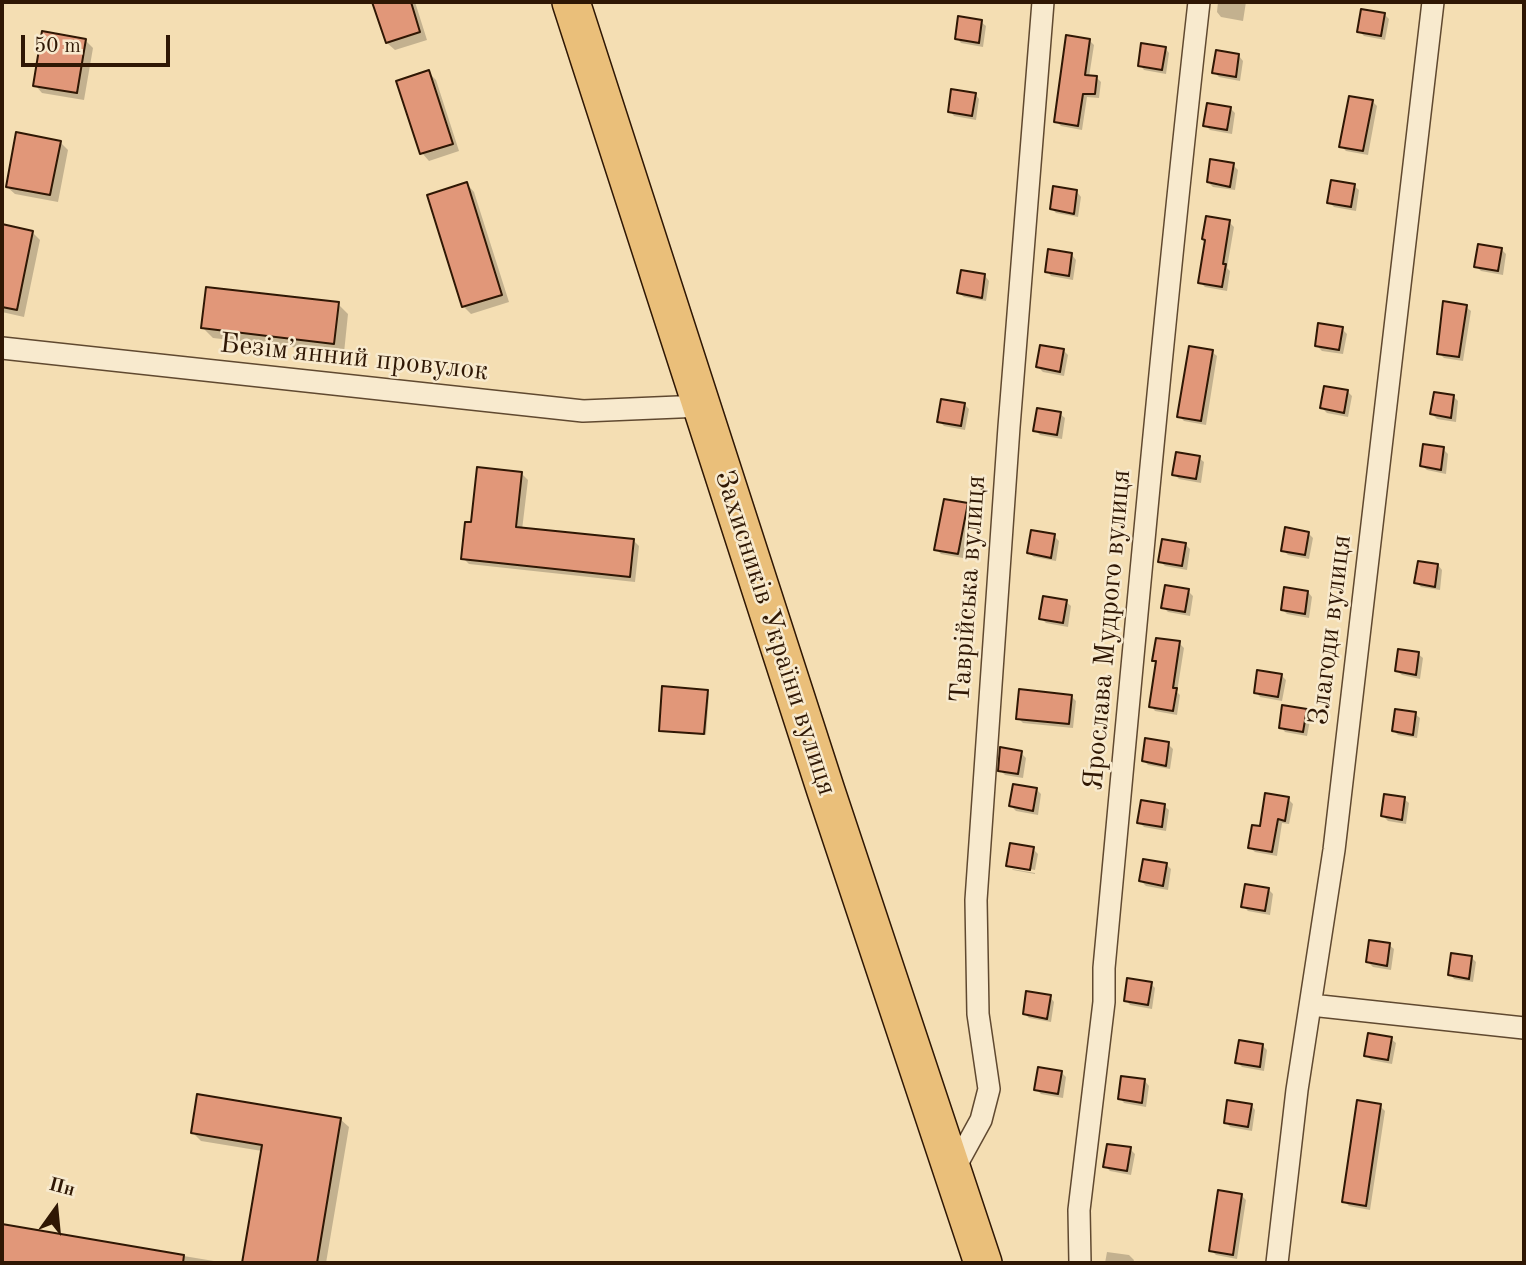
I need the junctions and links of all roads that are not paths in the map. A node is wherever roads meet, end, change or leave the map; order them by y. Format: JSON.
{"nodes":[{"id":1,"x":571,"y":2,"type":"edge"},
{"id":2,"x":1044,"y":2,"type":"edge"},
{"id":3,"x":1199,"y":2,"type":"edge"},
{"id":4,"x":1433,"y":2,"type":"edge"},
{"id":5,"x":2,"y":348,"type":"edge"},
{"id":6,"x":702,"y":406,"type":"junction"},
{"id":7,"x":1311,"y":1005,"type":"junction"},
{"id":8,"x":1524,"y":1028,"type":"edge"},
{"id":9,"x":953,"y":1171,"type":"junction"},
{"id":10,"x":983,"y":1263,"type":"edge"},
{"id":11,"x":1080,"y":1263,"type":"edge"},
{"id":12,"x":1277,"y":1263,"type":"edge"}],
"edges":[{"from":1,"to":6,"type":"highway","name":"Захисників України вулиця"},
{"from":2,"to":9,"type":"street","name":"Таврійська вулиця"},
{"from":3,"to":11,"type":"street","name":"Ярослава Мудрого вулиця"},
{"from":4,"to":7,"type":"street","name":"Злагоди вулиця"},
{"from":5,"to":6,"type":"street","name":"Безімʼянний провулок"},
{"from":6,"to":9,"type":"highway","name":"Захисників України вулиця"},
{"from":7,"to":8,"type":"street"},
{"from":7,"to":12,"type":"street","name":"Злагоди вулиця"},
{"from":9,"to":10,"type":"highway","name":"Захисників України вулиця"}]}
